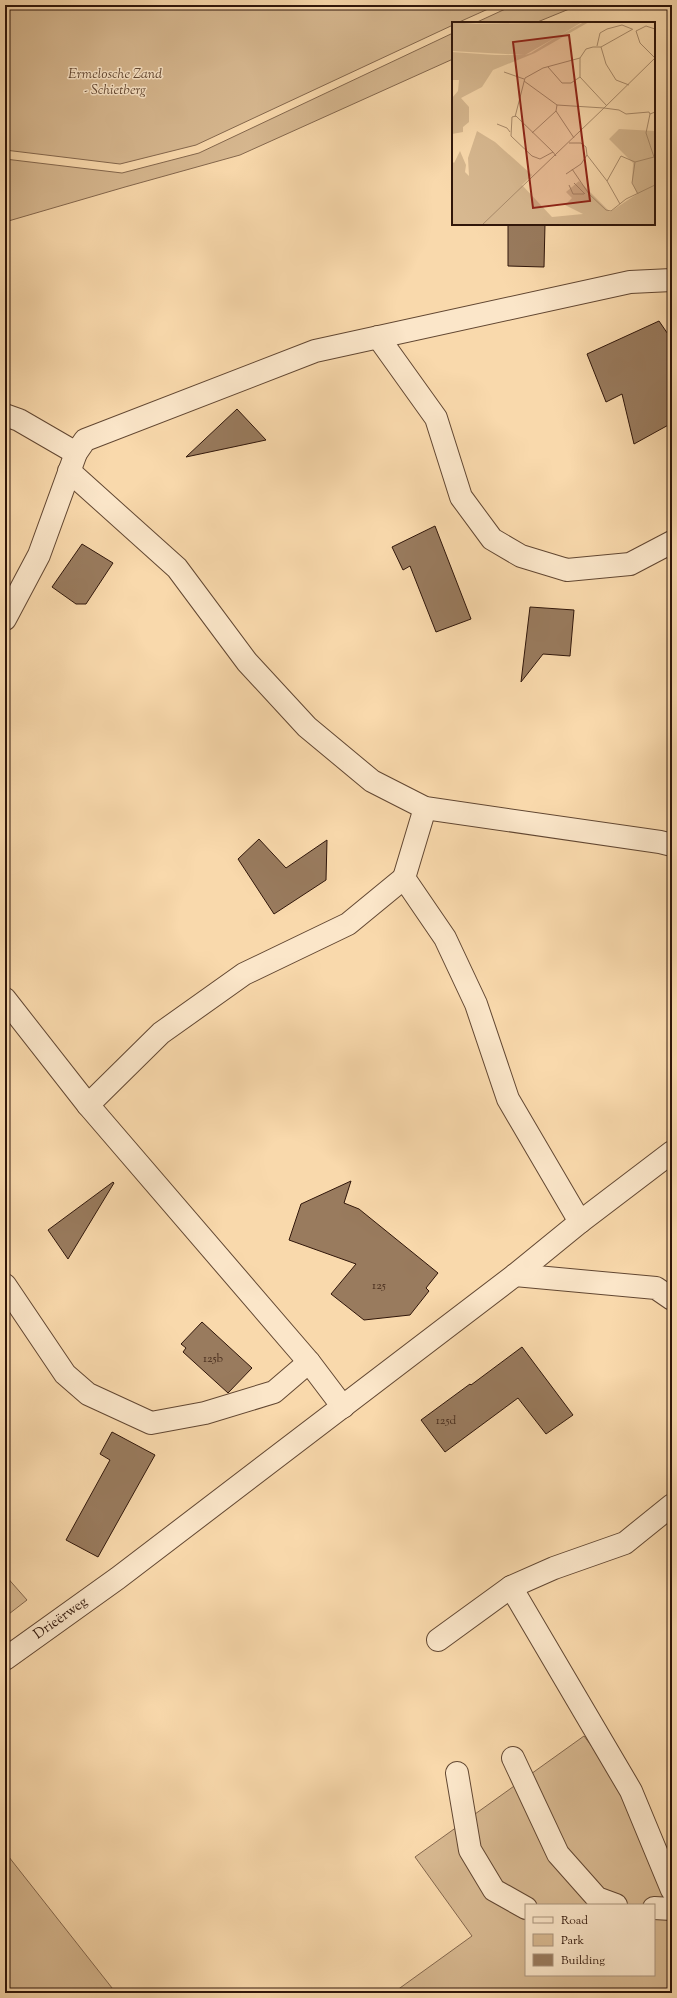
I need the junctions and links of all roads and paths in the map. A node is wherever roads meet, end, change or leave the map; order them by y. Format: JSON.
{"nodes":[{"id":1,"x":672,"y":280,"type":"edge"},
{"id":2,"x":378,"y":337,"type":"junction"},
{"id":3,"x":5,"y":415,"type":"edge"},
{"id":4,"x":73,"y":462,"type":"junction"},
{"id":5,"x":672,"y":542,"type":"edge"},
{"id":6,"x":5,"y":619,"type":"edge"},
{"id":7,"x":425,"y":808,"type":"junction"},
{"id":8,"x":672,"y":845,"type":"edge"},
{"id":9,"x":404,"y":878,"type":"junction"},
{"id":10,"x":5,"y":999,"type":"edge"},
{"id":11,"x":88,"y":1105,"type":"junction"},
{"id":12,"x":672,"y":1152,"type":"edge"},
{"id":13,"x":580,"y":1222,"type":"junction"},
{"id":14,"x":515,"y":1275,"type":"junction"},
{"id":15,"x":5,"y":1285,"type":"edge"},
{"id":16,"x":672,"y":1299,"type":"edge"},
{"id":17,"x":309,"y":1362,"type":"junction"},
{"id":18,"x":343,"y":1407,"type":"junction"},
{"id":19,"x":672,"y":1506,"type":"edge"},
{"id":20,"x":511,"y":1587,"type":"junction"},
{"id":21,"x":438,"y":1640,"type":"dead end"},
{"id":22,"x":5,"y":1659,"type":"edge"},
{"id":23,"x":513,"y":1758,"type":"dead end"},
{"id":24,"x":457,"y":1773,"type":"dead end"},
{"id":25,"x":672,"y":1890,"type":"edge"},
{"id":26,"x":613,"y":1904,"type":"edge"},
{"id":27,"x":525,"y":1907,"type":"edge"},
{"id":28,"x":655,"y":1908,"type":"edge"},
{"id":29,"x":672,"y":1909,"type":"edge"}],
"edges":[{"from":1,"to":2,"type":"street"},
{"from":2,"to":4,"type":"street"},
{"from":2,"to":5,"type":"street"},
{"from":3,"to":4,"type":"street"},
{"from":4,"to":6,"type":"street"},
{"from":4,"to":7,"type":"street"},
{"from":7,"to":8,"type":"street"},
{"from":7,"to":9,"type":"street"},
{"from":9,"to":11,"type":"street"},
{"from":9,"to":13,"type":"street"},
{"from":10,"to":11,"type":"street"},
{"from":11,"to":17,"type":"street"},
{"from":12,"to":13,"type":"street","name":"Drieërweg"},
{"from":13,"to":14,"type":"street","name":"Drieërweg"},
{"from":14,"to":16,"type":"street"},
{"from":14,"to":18,"type":"street","name":"Drieërweg"},
{"from":15,"to":17,"type":"street"},
{"from":17,"to":18,"type":"street"},
{"from":18,"to":22,"type":"street","name":"Drieërweg"},
{"from":19,"to":20,"type":"street"},
{"from":20,"to":21,"type":"street"},
{"from":20,"to":25,"type":"street"},
{"from":23,"to":26,"type":"street"},
{"from":24,"to":27,"type":"street"},
{"from":28,"to":29,"type":"street"}]}
